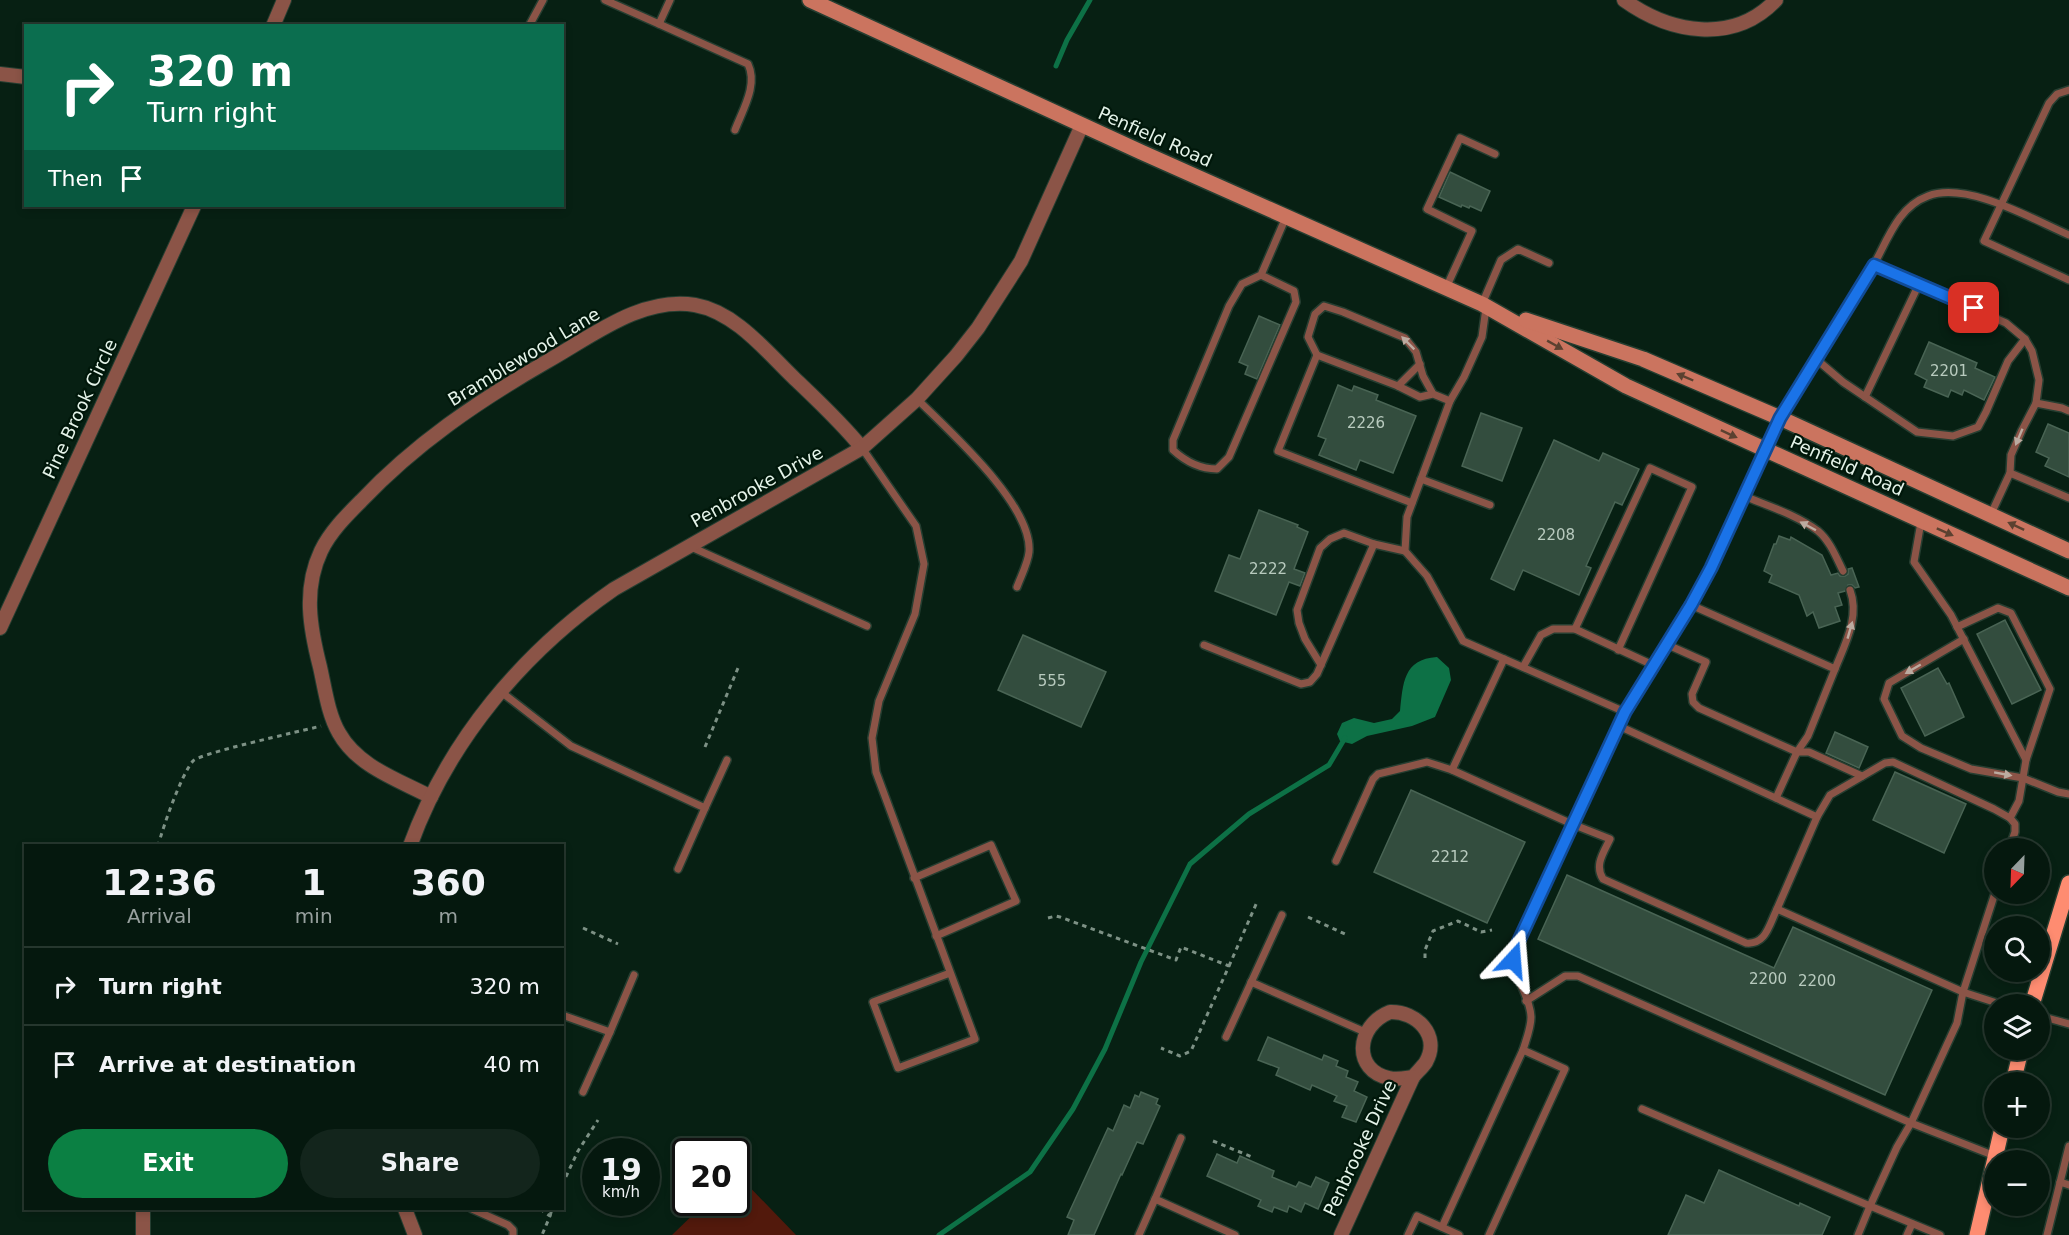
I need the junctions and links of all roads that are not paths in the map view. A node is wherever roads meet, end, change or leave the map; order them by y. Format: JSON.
{"nodes":[{"id":1,"x":284,"y":0,"type":"edge"},
{"id":2,"x":543,"y":0,"type":"edge"},
{"id":3,"x":605,"y":0,"type":"edge"},
{"id":4,"x":670,"y":0,"type":"edge"},
{"id":5,"x":810,"y":0,"type":"edge"},
{"id":6,"x":1624,"y":0,"type":"edge"},
{"id":7,"x":1776,"y":0,"type":"edge"},
{"id":8,"x":274,"y":24,"type":"edge"},
{"id":9,"x":530,"y":24,"type":"edge"},
{"id":10,"x":659,"y":24,"type":"junction"},
{"id":11,"x":0,"y":74,"type":"edge"},
{"id":12,"x":24,"y":77,"type":"edge"},
{"id":13,"x":2069,"y":90,"type":"edge"},
{"id":14,"x":1082,"y":125,"type":"junction"},
{"id":15,"x":735,"y":130,"type":"dead end"},
{"id":16,"x":1495,"y":154,"type":"dead end"},
{"id":17,"x":2001,"y":205,"type":"junction"},
{"id":18,"x":194,"y":207,"type":"edge"},
{"id":19,"x":1286,"y":217,"type":"junction"},
{"id":20,"x":2069,"y":235,"type":"edge"},
{"id":21,"x":1550,"y":263,"type":"dead end"},
{"id":22,"x":1874,"y":265,"type":"junction"},
{"id":23,"x":1261,"y":275,"type":"junction"},
{"id":24,"x":2069,"y":280,"type":"edge"},
{"id":25,"x":1919,"y":284,"type":"junction"},
{"id":26,"x":1446,"y":288,"type":"junction"},
{"id":27,"x":1484,"y":305,"type":"junction"},
{"id":28,"x":2025,"y":339,"type":"junction"},
{"id":29,"x":1317,"y":355,"type":"junction"},
{"id":30,"x":1816,"y":359,"type":"junction"},
{"id":31,"x":1420,"y":363,"type":"junction"},
{"id":32,"x":1398,"y":386,"type":"junction"},
{"id":33,"x":1433,"y":394,"type":"junction"},
{"id":34,"x":1865,"y":397,"type":"junction"},
{"id":35,"x":917,"y":399,"type":"junction"},
{"id":36,"x":1450,"y":401,"type":"junction"},
{"id":37,"x":2036,"y":404,"type":"junction"},
{"id":38,"x":2069,"y":411,"type":"edge"},
{"id":39,"x":1780,"y":418,"type":"junction"},
{"id":40,"x":862,"y":448,"type":"junction"},
{"id":41,"x":1765,"y":450,"type":"junction"},
{"id":42,"x":2010,"y":473,"type":"junction"},
{"id":43,"x":1421,"y":479,"type":"junction"},
{"id":44,"x":1744,"y":496,"type":"junction"},
{"id":45,"x":2069,"y":498,"type":"edge"},
{"id":46,"x":1412,"y":503,"type":"junction"},
{"id":47,"x":1490,"y":505,"type":"dead end"},
{"id":48,"x":1991,"y":515,"type":"junction"},
{"id":49,"x":1921,"y":521,"type":"junction"},
{"id":50,"x":1374,"y":544,"type":"junction"},
{"id":51,"x":689,"y":545,"type":"junction"},
{"id":52,"x":1405,"y":551,"type":"junction"},
{"id":53,"x":2069,"y":551,"type":"edge"},
{"id":54,"x":1843,"y":571,"type":"dead end"},
{"id":55,"x":1017,"y":586,"type":"dead end"},
{"id":56,"x":2069,"y":588,"type":"edge"},
{"id":57,"x":1850,"y":590,"type":"dead end"},
{"id":58,"x":1691,"y":605,"type":"junction"},
{"id":59,"x":867,"y":626,"type":"dead end"},
{"id":60,"x":1957,"y":627,"type":"junction"},
{"id":61,"x":0,"y":628,"type":"edge"},
{"id":62,"x":1575,"y":629,"type":"junction"},
{"id":63,"x":1964,"y":639,"type":"junction"},
{"id":64,"x":1204,"y":645,"type":"dead end"},
{"id":65,"x":1668,"y":645,"type":"junction"},
{"id":66,"x":1618,"y":650,"type":"junction"},
{"id":67,"x":1504,"y":659,"type":"junction"},
{"id":68,"x":1321,"y":665,"type":"junction"},
{"id":69,"x":1655,"y":666,"type":"junction"},
{"id":70,"x":1523,"y":667,"type":"junction"},
{"id":71,"x":1835,"y":669,"type":"junction"},
{"id":72,"x":500,"y":691,"type":"junction"},
{"id":73,"x":1625,"y":712,"type":"junction"},
{"id":74,"x":1619,"y":726,"type":"junction"},
{"id":75,"x":1797,"y":752,"type":"junction"},
{"id":76,"x":727,"y":760,"type":"dead end"},
{"id":77,"x":2026,"y":760,"type":"junction"},
{"id":78,"x":1452,"y":770,"type":"junction"},
{"id":79,"x":1862,"y":776,"type":"junction"},
{"id":80,"x":2023,"y":778,"type":"junction"},
{"id":81,"x":2069,"y":794,"type":"edge"},
{"id":82,"x":431,"y":797,"type":"junction"},
{"id":83,"x":1776,"y":798,"type":"junction"},
{"id":84,"x":705,"y":808,"type":"junction"},
{"id":85,"x":1817,"y":817,"type":"junction"},
{"id":86,"x":2010,"y":818,"type":"junction"},
{"id":87,"x":1572,"y":824,"type":"junction"},
{"id":88,"x":2013,"y":838,"type":"edge"},
{"id":89,"x":411,"y":844,"type":"edge"},
{"id":90,"x":1336,"y":861,"type":"dead end"},
{"id":91,"x":678,"y":869,"type":"dead end"},
{"id":92,"x":914,"y":878,"type":"junction"},
{"id":93,"x":2069,"y":883,"type":"edge"},
{"id":94,"x":1991,"y":904,"type":"edge"},
{"id":95,"x":1777,"y":909,"type":"junction"},
{"id":96,"x":1282,"y":915,"type":"dead end"},
{"id":97,"x":936,"y":936,"type":"junction"},
{"id":98,"x":950,"y":973,"type":"junction"},
{"id":99,"x":634,"y":975,"type":"dead end"},
{"id":100,"x":1251,"y":982,"type":"junction"},
{"id":101,"x":1963,"y":992,"type":"junction"},
{"id":102,"x":2035,"y":994,"type":"edge"},
{"id":103,"x":1984,"y":999,"type":"edge"},
{"id":104,"x":1526,"y":1001,"type":"junction"},
{"id":105,"x":564,"y":1016,"type":"edge"},
{"id":106,"x":2050,"y":1019,"type":"edge"},
{"id":107,"x":2069,"y":1024,"type":"edge"},
{"id":108,"x":610,"y":1032,"type":"junction"},
{"id":109,"x":1365,"y":1032,"type":"junction"},
{"id":110,"x":1226,"y":1037,"type":"dead end"},
{"id":111,"x":1523,"y":1050,"type":"junction"},
{"id":112,"x":1413,"y":1077,"type":"junction"},
{"id":113,"x":583,"y":1092,"type":"dead end"},
{"id":114,"x":1642,"y":1109,"type":"dead end"},
{"id":115,"x":1911,"y":1124,"type":"junction"},
{"id":116,"x":1181,"y":1138,"type":"dead end"},
{"id":117,"x":2069,"y":1146,"type":"edge"},
{"id":118,"x":1984,"y":1152,"type":"edge"},
{"id":119,"x":2060,"y":1182,"type":"junction"},
{"id":120,"x":2069,"y":1185,"type":"edge"},
{"id":121,"x":1155,"y":1199,"type":"junction"},
{"id":122,"x":1984,"y":1204,"type":"edge"},
{"id":123,"x":1870,"y":1206,"type":"junction"},
{"id":124,"x":143,"y":1210,"type":"edge"},
{"id":125,"x":405,"y":1210,"type":"edge"},
{"id":126,"x":474,"y":1210,"type":"edge"},
{"id":127,"x":1912,"y":1224,"type":"junction"},
{"id":128,"x":1442,"y":1227,"type":"junction"},
{"id":129,"x":143,"y":1235,"type":"edge"},
{"id":130,"x":415,"y":1235,"type":"edge"},
{"id":131,"x":513,"y":1235,"type":"edge"},
{"id":132,"x":1139,"y":1235,"type":"edge"},
{"id":133,"x":1235,"y":1235,"type":"edge"},
{"id":134,"x":1341,"y":1235,"type":"edge"},
{"id":135,"x":1408,"y":1235,"type":"edge"},
{"id":136,"x":1459,"y":1235,"type":"edge"},
{"id":137,"x":1489,"y":1235,"type":"edge"},
{"id":138,"x":1858,"y":1235,"type":"edge"},
{"id":139,"x":1907,"y":1235,"type":"edge"},
{"id":140,"x":1940,"y":1235,"type":"edge"},
{"id":141,"x":1977,"y":1235,"type":"edge"},
{"id":142,"x":2047,"y":1235,"type":"edge"}],
"edges":[{"from":1,"to":8,"type":"street"},
{"from":2,"to":9,"type":"lane"},
{"from":3,"to":10,"type":"lane"},
{"from":4,"to":10,"type":"lane"},
{"from":5,"to":14,"type":"main road","name":"Penfield Road"},
{"from":6,"to":7,"type":"street"},
{"from":10,"to":15,"type":"lane"},
{"from":11,"to":12,"type":"street"},
{"from":13,"to":17,"type":"lane"},
{"from":14,"to":19,"type":"main road","name":"Penfield Road"},
{"from":14,"to":35,"type":"street","name":"Penbrooke Drive"},
{"from":16,"to":26,"type":"lane"},
{"from":17,"to":20,"type":"lane"},
{"from":17,"to":22,"type":"lane"},
{"from":17,"to":24,"type":"lane"},
{"from":18,"to":61,"type":"street","name":"Pine Brook Circle"},
{"from":19,"to":23,"type":"lane"},
{"from":19,"to":26,"type":"main road","name":"Penfield Road"},
{"from":21,"to":27,"type":"lane"},
{"from":22,"to":25,"type":"lane"},
{"from":22,"to":30,"type":"lane"},
{"from":23,"to":23,"type":"lane"},
{"from":25,"to":28,"type":"lane"},
{"from":25,"to":34,"type":"lane"},
{"from":26,"to":27,"type":"main road","name":"Penfield Road"},
{"from":27,"to":36,"type":"lane"},
{"from":39,"to":27,"type":"main road","name":"Penfield Road","one_way":true},
{"from":27,"to":41,"type":"main road","name":"Penfield Road","one_way":true},
{"from":28,"to":34,"type":"lane"},
{"from":28,"to":37,"type":"lane"},
{"from":31,"to":29,"type":"lane","one_way":true},
{"from":29,"to":32,"type":"lane"},
{"from":29,"to":46,"type":"lane"},
{"from":30,"to":34,"type":"lane"},
{"from":30,"to":39,"type":"lane"},
{"from":31,"to":32,"type":"lane"},
{"from":31,"to":33,"type":"lane"},
{"from":32,"to":33,"type":"lane"},
{"from":33,"to":36,"type":"lane"},
{"from":35,"to":40,"type":"street","name":"Penbrooke Drive"},
{"from":35,"to":55,"type":"lane"},
{"from":36,"to":43,"type":"lane"},
{"from":37,"to":38,"type":"lane"},
{"from":37,"to":42,"type":"lane","one_way":true},
{"from":39,"to":41,"type":"lane"},
{"from":39,"to":48,"type":"main road","name":"Penfield Road"},
{"from":40,"to":51,"type":"street","name":"Penbrooke Drive"},
{"from":40,"to":82,"type":"street","name":"Bramblewood Lane"},
{"from":40,"to":92,"type":"lane"},
{"from":41,"to":44,"type":"lane"},
{"from":41,"to":49,"type":"main road","name":"Penfield Road"},
{"from":42,"to":45,"type":"lane"},
{"from":42,"to":48,"type":"lane"},
{"from":43,"to":46,"type":"lane"},
{"from":43,"to":47,"type":"lane"},
{"from":54,"to":44,"type":"lane","one_way":true},
{"from":44,"to":58,"type":"lane"},
{"from":46,"to":52,"type":"lane"},
{"from":53,"to":48,"type":"main road","name":"Penfield Road","one_way":true},
{"from":49,"to":56,"type":"main road","name":"Penfield Road","one_way":true},
{"from":49,"to":60,"type":"lane"},
{"from":50,"to":52,"type":"lane"},
{"from":50,"to":68,"type":"lane"},
{"from":50,"to":68,"type":"lane"},
{"from":51,"to":59,"type":"lane"},
{"from":51,"to":72,"type":"street","name":"Penbrooke Drive"},
{"from":52,"to":67,"type":"lane"},
{"from":71,"to":57,"type":"lane","one_way":true},
{"from":58,"to":65,"type":"lane"},
{"from":58,"to":71,"type":"lane"},
{"from":60,"to":63,"type":"lane"},
{"from":60,"to":77,"type":"lane"},
{"from":62,"to":66,"type":"lane"},
{"from":62,"to":66,"type":"lane"},
{"from":62,"to":70,"type":"lane"},
{"from":63,"to":77,"type":"lane"},
{"from":63,"to":80,"type":"lane","one_way":true},
{"from":64,"to":68,"type":"lane"},
{"from":65,"to":69,"type":"lane"},
{"from":65,"to":75,"type":"lane"},
{"from":66,"to":69,"type":"lane"},
{"from":67,"to":70,"type":"lane"},
{"from":67,"to":78,"type":"lane"},
{"from":69,"to":73,"type":"lane"},
{"from":70,"to":73,"type":"lane"},
{"from":71,"to":75,"type":"lane"},
{"from":72,"to":82,"type":"street","name":"Penbrooke Drive"},
{"from":72,"to":84,"type":"lane"},
{"from":73,"to":74,"type":"lane"},
{"from":74,"to":83,"type":"lane"},
{"from":74,"to":87,"type":"lane"},
{"from":75,"to":79,"type":"lane"},
{"from":75,"to":83,"type":"lane"},
{"from":76,"to":84,"type":"lane"},
{"from":77,"to":80,"type":"lane"},
{"from":78,"to":87,"type":"lane"},
{"from":78,"to":90,"type":"lane"},
{"from":79,"to":85,"type":"lane"},
{"from":79,"to":86,"type":"lane"},
{"from":80,"to":81,"type":"lane"},
{"from":80,"to":86,"type":"lane"},
{"from":82,"to":89,"type":"street","name":"Penbrooke Drive"},
{"from":83,"to":85,"type":"lane"},
{"from":84,"to":91,"type":"lane"},
{"from":85,"to":95,"type":"lane"},
{"from":86,"to":88,"type":"lane"},
{"from":87,"to":95,"type":"lane"},
{"from":87,"to":104,"type":"lane"},
{"from":92,"to":97,"type":"lane"},
{"from":92,"to":97,"type":"lane"},
{"from":93,"to":102,"type":"main road"},
{"from":94,"to":101,"type":"lane"},
{"from":95,"to":101,"type":"lane"},
{"from":96,"to":100,"type":"lane"},
{"from":97,"to":98,"type":"lane"},
{"from":98,"to":98,"type":"lane"},
{"from":99,"to":108,"type":"lane"},
{"from":100,"to":109,"type":"lane"},
{"from":100,"to":110,"type":"lane"},
{"from":101,"to":103,"type":"lane"},
{"from":101,"to":115,"type":"lane"},
{"from":104,"to":111,"type":"lane"},
{"from":104,"to":115,"type":"lane"},
{"from":105,"to":108,"type":"lane"},
{"from":106,"to":107,"type":"lane"},
{"from":108,"to":113,"type":"lane"},
{"from":109,"to":112,"type":"street","name":"Penbrooke Drive"},
{"from":109,"to":112,"type":"street","name":"Penbrooke Drive"},
{"from":111,"to":128,"type":"lane"},
{"from":111,"to":137,"type":"lane"},
{"from":112,"to":134,"type":"street","name":"Penbrooke Drive"},
{"from":114,"to":123,"type":"lane"},
{"from":115,"to":118,"type":"lane"},
{"from":115,"to":123,"type":"lane"},
{"from":116,"to":121,"type":"lane"},
{"from":117,"to":119,"type":"lane"},
{"from":119,"to":120,"type":"lane"},
{"from":119,"to":142,"type":"lane"},
{"from":121,"to":132,"type":"lane"},
{"from":121,"to":133,"type":"lane"},
{"from":122,"to":141,"type":"main road"},
{"from":123,"to":127,"type":"lane"},
{"from":123,"to":138,"type":"lane"},
{"from":124,"to":129,"type":"street"},
{"from":125,"to":130,"type":"street"},
{"from":126,"to":131,"type":"lane"},
{"from":127,"to":139,"type":"lane"},
{"from":127,"to":140,"type":"lane"},
{"from":128,"to":135,"type":"lane"},
{"from":128,"to":136,"type":"lane"}]}
